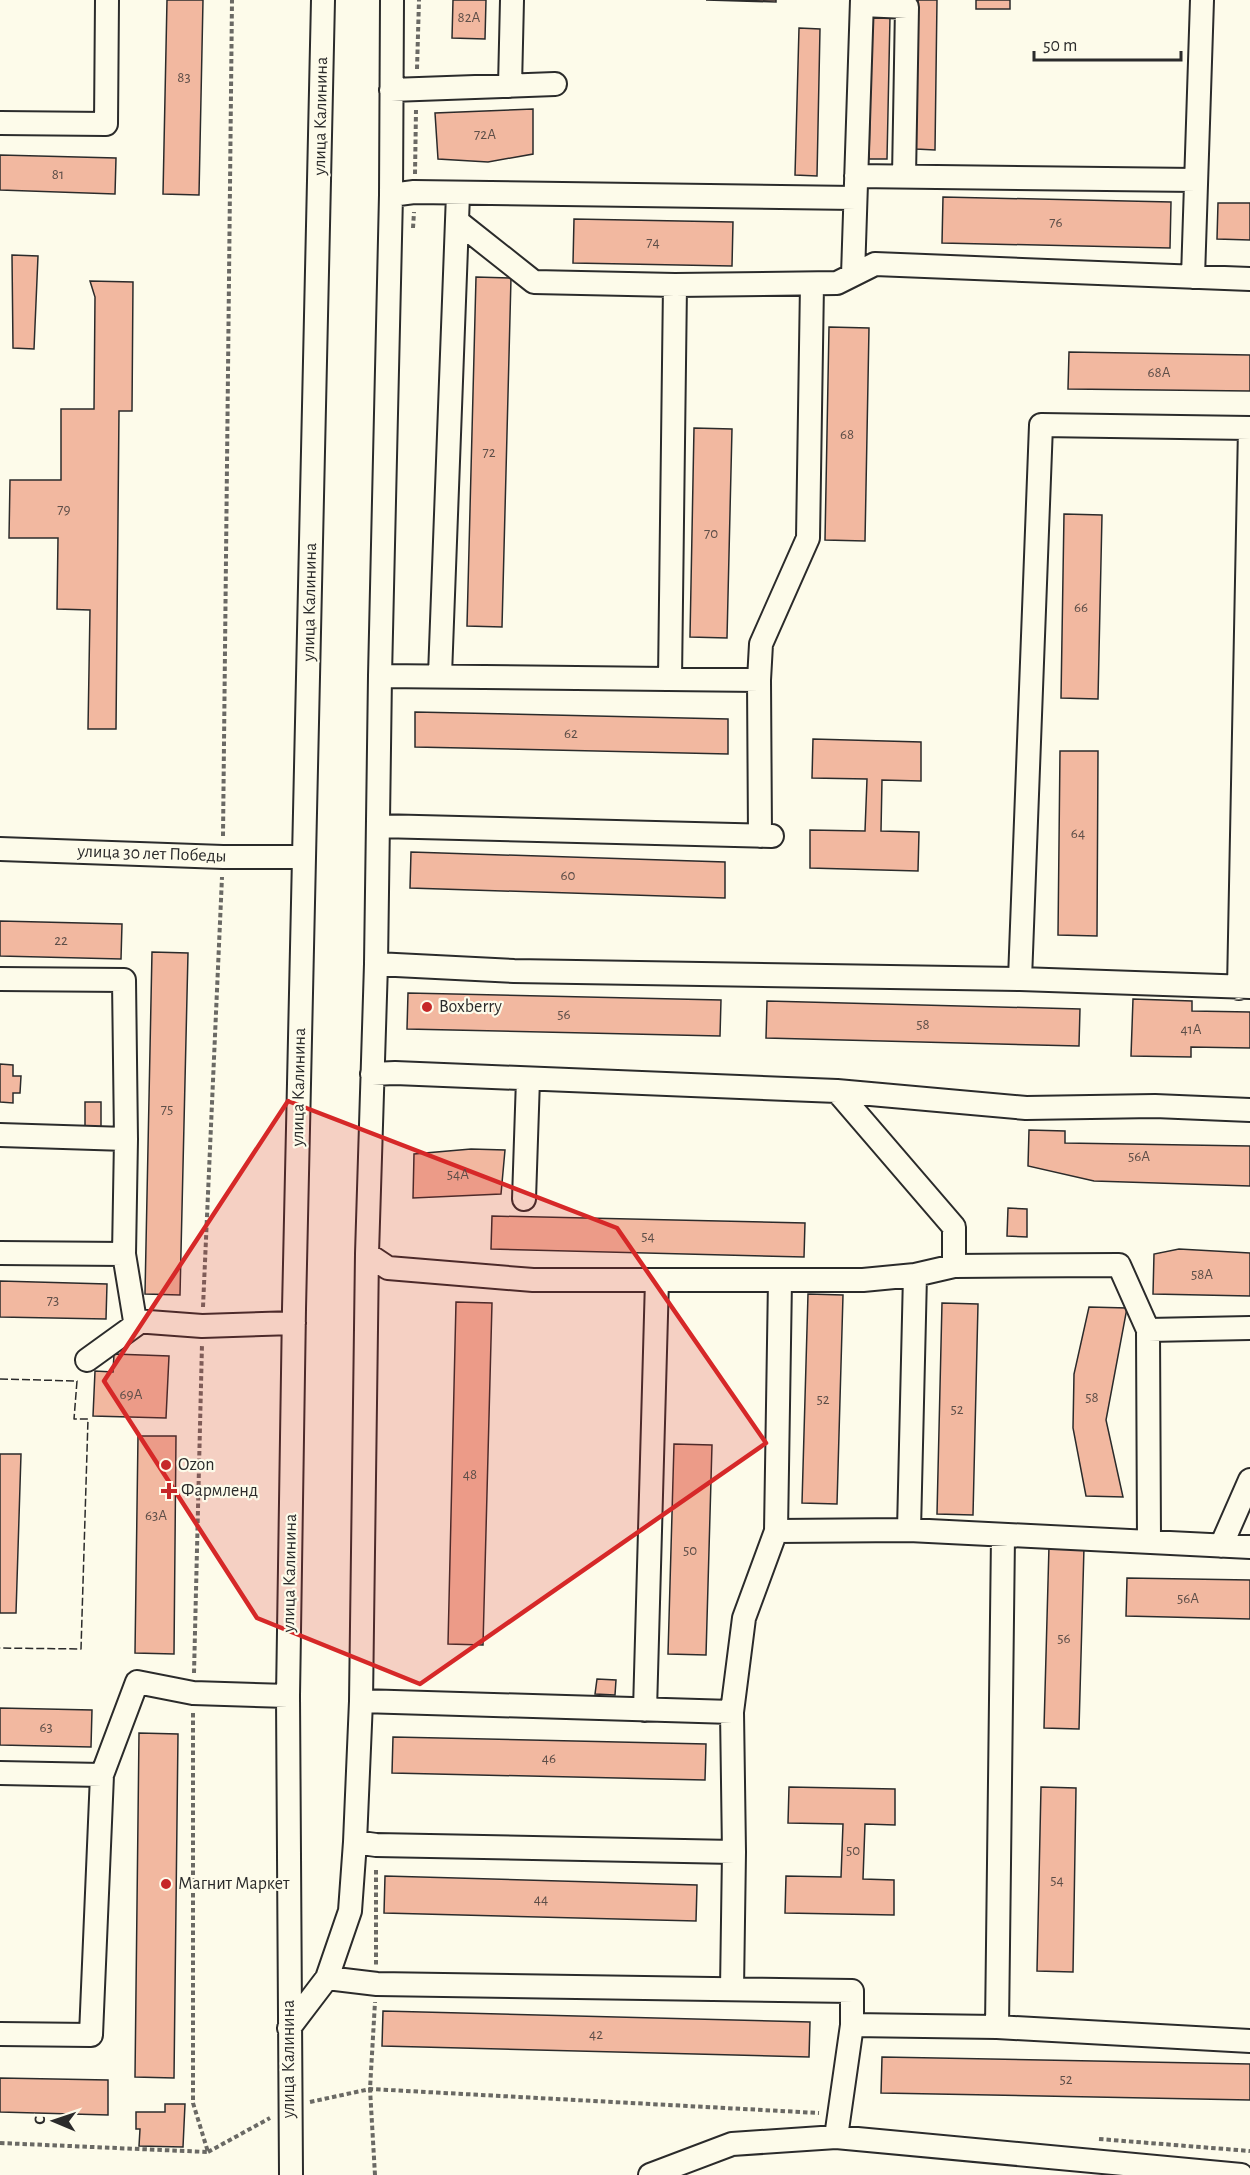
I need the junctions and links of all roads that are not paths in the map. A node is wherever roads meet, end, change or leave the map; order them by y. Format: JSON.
{"nodes":[{"id":1,"x":107,"y":0,"type":"edge"},
{"id":2,"x":323,"y":0,"type":"edge"},
{"id":3,"x":392,"y":0,"type":"edge"},
{"id":4,"x":512,"y":0,"type":"edge"},
{"id":5,"x":1202,"y":0,"type":"edge"},
{"id":6,"x":862,"y":3,"type":"edge"},
{"id":7,"x":555,"y":84,"type":"dead end"},
{"id":8,"x":510,"y":86,"type":"junction"},
{"id":9,"x":392,"y":90,"type":"junction"},
{"id":10,"x":0,"y":123,"type":"edge"},
{"id":11,"x":856,"y":176,"type":"junction"},
{"id":12,"x":904,"y":176,"type":"junction"},
{"id":13,"x":1196,"y":180,"type":"junction"},
{"id":14,"x":458,"y":194,"type":"junction"},
{"id":15,"x":391,"y":195,"type":"junction"},
{"id":16,"x":855,"y":198,"type":"junction"},
{"id":17,"x":457,"y":221,"type":"junction"},
{"id":18,"x":853,"y":275,"type":"junction"},
{"id":19,"x":1193,"y":277,"type":"junction"},
{"id":20,"x":1250,"y":279,"type":"edge"},
{"id":21,"x":812,"y":284,"type":"junction"},
{"id":22,"x":675,"y":285,"type":"junction"},
{"id":23,"x":440,"y":675,"type":"junction"},
{"id":24,"x":380,"y":676,"type":"junction"},
{"id":25,"x":670,"y":679,"type":"junction"},
{"id":26,"x":759,"y":680,"type":"junction"},
{"id":27,"x":378,"y":826,"type":"junction"},
{"id":28,"x":0,"y":849,"type":"edge"},
{"id":29,"x":304,"y":857,"type":"junction"},
{"id":30,"x":376,"y":964,"type":"junction"},
{"id":31,"x":0,"y":979,"type":"edge"},
{"id":32,"x":1020,"y":979,"type":"junction"},
{"id":33,"x":1244,"y":987,"type":"edge"},
{"id":34,"x":372,"y":1074,"type":"junction"},
{"id":35,"x":528,"y":1079,"type":"junction"},
{"id":36,"x":837,"y":1091,"type":"junction"},
{"id":37,"x":1250,"y":1110,"type":"edge"},
{"id":38,"x":0,"y":1136,"type":"edge"},
{"id":39,"x":126,"y":1139,"type":"junction"},
{"id":40,"x":524,"y":1199,"type":"dead end"},
{"id":41,"x":0,"y":1253,"type":"edge"},
{"id":42,"x":124,"y":1254,"type":"junction"},
{"id":43,"x":367,"y":1254,"type":"junction"},
{"id":44,"x":954,"y":1266,"type":"junction"},
{"id":45,"x":915,"y":1275,"type":"junction"},
{"id":46,"x":657,"y":1280,"type":"junction"},
{"id":47,"x":780,"y":1280,"type":"junction"},
{"id":48,"x":141,"y":1321,"type":"junction"},
{"id":49,"x":294,"y":1323,"type":"junction"},
{"id":50,"x":1250,"y":1328,"type":"edge"},
{"id":51,"x":1148,"y":1330,"type":"junction"},
{"id":52,"x":87,"y":1360,"type":"dead end"},
{"id":53,"x":1250,"y":1480,"type":"edge"},
{"id":54,"x":909,"y":1530,"type":"junction"},
{"id":55,"x":776,"y":1531,"type":"junction"},
{"id":56,"x":1003,"y":1536,"type":"junction"},
{"id":57,"x":1149,"y":1541,"type":"junction"},
{"id":58,"x":1221,"y":1546,"type":"junction"},
{"id":59,"x":1250,"y":1547,"type":"edge"},
{"id":60,"x":288,"y":1696,"type":"junction"},
{"id":61,"x":361,"y":1701,"type":"junction"},
{"id":62,"x":645,"y":1710,"type":"junction"},
{"id":63,"x":732,"y":1712,"type":"junction"},
{"id":64,"x":0,"y":1773,"type":"edge"},
{"id":65,"x":102,"y":1775,"type":"junction"},
{"id":66,"x":355,"y":1842,"type":"junction"},
{"id":67,"x":734,"y":1852,"type":"junction"},
{"id":68,"x":327,"y":1978,"type":"junction"},
{"id":69,"x":732,"y":1989,"type":"junction"},
{"id":70,"x":852,"y":2025,"type":"junction"},
{"id":71,"x":997,"y":2027,"type":"junction"},
{"id":72,"x":289,"y":2028,"type":"junction"},
{"id":73,"x":0,"y":2034,"type":"edge"},
{"id":74,"x":1250,"y":2041,"type":"edge"},
{"id":75,"x":836,"y":2137,"type":"junction"},
{"id":76,"x":291,"y":2175,"type":"edge"},
{"id":77,"x":650,"y":2175,"type":"edge"},
{"id":78,"x":1241,"y":2175,"type":"edge"}],
"edges":[{"from":1,"to":10,"type":"street"},
{"from":2,"to":29,"type":"street","name":"улица Калинина"},
{"from":3,"to":9,"type":"street"},
{"from":4,"to":8,"type":"street"},
{"from":5,"to":13,"type":"street"},
{"from":6,"to":11,"type":"street"},
{"from":6,"to":12,"type":"street"},
{"from":7,"to":8,"type":"street"},
{"from":8,"to":9,"type":"street"},
{"from":9,"to":15,"type":"street"},
{"from":11,"to":12,"type":"street"},
{"from":11,"to":16,"type":"street"},
{"from":12,"to":13,"type":"street"},
{"from":13,"to":19,"type":"street"},
{"from":14,"to":15,"type":"street"},
{"from":14,"to":16,"type":"street"},
{"from":14,"to":17,"type":"street"},
{"from":15,"to":24,"type":"street"},
{"from":16,"to":18,"type":"street"},
{"from":17,"to":22,"type":"street"},
{"from":17,"to":23,"type":"street"},
{"from":18,"to":19,"type":"street"},
{"from":18,"to":21,"type":"street"},
{"from":19,"to":20,"type":"street"},
{"from":21,"to":22,"type":"street"},
{"from":21,"to":26,"type":"street"},
{"from":22,"to":25,"type":"street"},
{"from":23,"to":24,"type":"street"},
{"from":23,"to":25,"type":"street"},
{"from":24,"to":27,"type":"street"},
{"from":25,"to":26,"type":"street"},
{"from":26,"to":27,"type":"street"},
{"from":27,"to":30,"type":"street"},
{"from":28,"to":29,"type":"street","name":"улица 30 лет Победы"},
{"from":29,"to":49,"type":"street","name":"улица Калинина"},
{"from":30,"to":32,"type":"street"},
{"from":30,"to":34,"type":"street"},
{"from":31,"to":39,"type":"street"},
{"from":32,"to":33,"type":"street"},
{"from":32,"to":33,"type":"street"},
{"from":34,"to":35,"type":"street"},
{"from":34,"to":43,"type":"street"},
{"from":35,"to":36,"type":"street"},
{"from":35,"to":40,"type":"street"},
{"from":36,"to":37,"type":"street"},
{"from":36,"to":44,"type":"street"},
{"from":38,"to":39,"type":"street"},
{"from":39,"to":42,"type":"street"},
{"from":41,"to":42,"type":"street"},
{"from":42,"to":48,"type":"street"},
{"from":43,"to":46,"type":"street"},
{"from":43,"to":61,"type":"street"},
{"from":44,"to":45,"type":"street"},
{"from":44,"to":51,"type":"street"},
{"from":45,"to":47,"type":"street"},
{"from":45,"to":54,"type":"street"},
{"from":46,"to":47,"type":"street"},
{"from":46,"to":62,"type":"street"},
{"from":47,"to":55,"type":"street"},
{"from":48,"to":49,"type":"street"},
{"from":48,"to":52,"type":"street"},
{"from":49,"to":60,"type":"street","name":"улица Калинина"},
{"from":50,"to":51,"type":"street"},
{"from":51,"to":57,"type":"street"},
{"from":53,"to":58,"type":"street"},
{"from":54,"to":55,"type":"street"},
{"from":54,"to":56,"type":"street"},
{"from":55,"to":63,"type":"street"},
{"from":56,"to":57,"type":"street"},
{"from":56,"to":71,"type":"street"},
{"from":57,"to":58,"type":"street"},
{"from":58,"to":59,"type":"street"},
{"from":60,"to":65,"type":"street"},
{"from":60,"to":72,"type":"street","name":"улица Калинина"},
{"from":61,"to":62,"type":"street"},
{"from":61,"to":66,"type":"street"},
{"from":62,"to":63,"type":"street"},
{"from":63,"to":67,"type":"street"},
{"from":64,"to":65,"type":"street"},
{"from":65,"to":73,"type":"street"},
{"from":66,"to":67,"type":"street"},
{"from":66,"to":68,"type":"street"},
{"from":67,"to":69,"type":"street"},
{"from":68,"to":69,"type":"street"},
{"from":68,"to":72,"type":"street"},
{"from":69,"to":70,"type":"street"},
{"from":70,"to":71,"type":"street"},
{"from":70,"to":75,"type":"street"},
{"from":71,"to":74,"type":"street"},
{"from":72,"to":76,"type":"street","name":"улица Калинина"},
{"from":75,"to":77,"type":"street"},
{"from":75,"to":78,"type":"street"}]}
